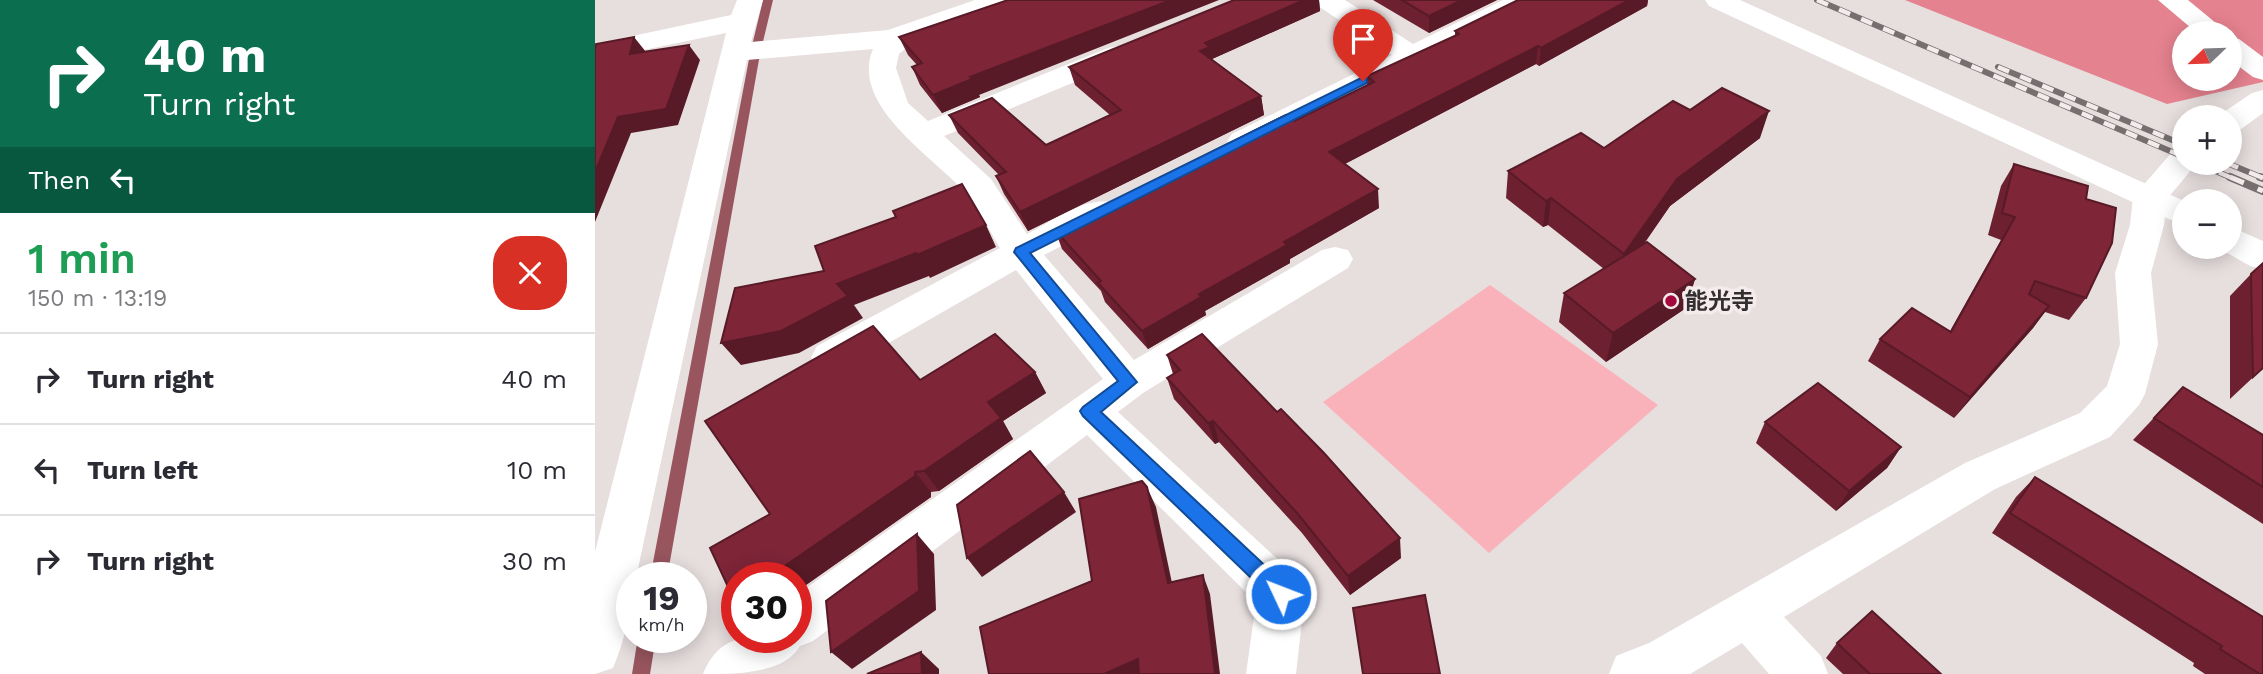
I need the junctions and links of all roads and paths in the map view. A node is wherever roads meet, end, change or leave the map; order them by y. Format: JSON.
{"nodes":[{"id":1,"x":999,"y":0,"type":"edge"},
{"id":2,"x":1327,"y":0,"type":"edge"},
{"id":3,"x":1524,"y":0,"type":"edge"},
{"id":4,"x":1718,"y":0,"type":"edge"},
{"id":5,"x":2171,"y":0,"type":"edge"},
{"id":6,"x":2198,"y":21,"type":"edge"},
{"id":7,"x":742,"y":25,"type":"edge"},
{"id":8,"x":907,"y":34,"type":"junction"},
{"id":9,"x":1149,"y":41,"type":"edge"},
{"id":10,"x":595,"y":52,"type":"edge"},
{"id":11,"x":2242,"y":55,"type":"edge"},
{"id":12,"x":1412,"y":56,"type":"junction"},
{"id":13,"x":2263,"y":71,"type":"edge"},
{"id":14,"x":2263,"y":99,"type":"edge"},
{"id":15,"x":2242,"y":114,"type":"edge"},
{"id":16,"x":923,"y":134,"type":"junction"},
{"id":17,"x":1216,"y":154,"type":"edge"},
{"id":18,"x":2178,"y":175,"type":"edge"},
{"id":19,"x":1131,"y":197,"type":"edge"},
{"id":20,"x":2167,"y":206,"type":"edge"},
{"id":21,"x":2242,"y":245,"type":"edge"},
{"id":22,"x":1021,"y":252,"type":"junction"},
{"id":23,"x":2263,"y":257,"type":"edge"},
{"id":24,"x":1335,"y":259,"type":"dead end"},
{"id":25,"x":804,"y":372,"type":"edge"},
{"id":26,"x":1129,"y":382,"type":"junction"},
{"id":27,"x":1089,"y":411,"type":"junction"},
{"id":28,"x":812,"y":612,"type":"edge"},
{"id":29,"x":1747,"y":613,"type":"junction"},
{"id":30,"x":595,"y":651,"type":"edge"},
{"id":31,"x":757,"y":653,"type":"edge"},
{"id":32,"x":728,"y":674,"type":"edge"},
{"id":33,"x":1271,"y":674,"type":"edge"},
{"id":34,"x":1633,"y":674,"type":"edge"},
{"id":35,"x":1803,"y":674,"type":"edge"}],
"edges":[{"from":1,"to":8,"type":"street"},
{"from":2,"to":12,"type":"street"},
{"from":3,"to":12,"type":"street"},
{"from":4,"to":20,"type":"street"},
{"from":5,"to":6,"type":"street"},
{"from":7,"to":8,"type":"street"},
{"from":7,"to":10,"type":"street"},
{"from":7,"to":30,"type":"street"},
{"from":8,"to":16,"type":"street"},
{"from":9,"to":16,"type":"street"},
{"from":11,"to":13,"type":"street"},
{"from":12,"to":17,"type":"street"},
{"from":14,"to":15,"type":"street"},
{"from":16,"to":22,"type":"street"},
{"from":18,"to":20,"type":"street"},
{"from":19,"to":22,"type":"street"},
{"from":20,"to":29,"type":"street"},
{"from":21,"to":23,"type":"street"},
{"from":22,"to":25,"type":"street"},
{"from":22,"to":26,"type":"street"},
{"from":24,"to":26,"type":"street"},
{"from":26,"to":27,"type":"street"},
{"from":27,"to":28,"type":"street"},
{"from":27,"to":33,"type":"street"},
{"from":29,"to":34,"type":"street"},
{"from":29,"to":35,"type":"street"},
{"from":31,"to":32,"type":"street"}]}
